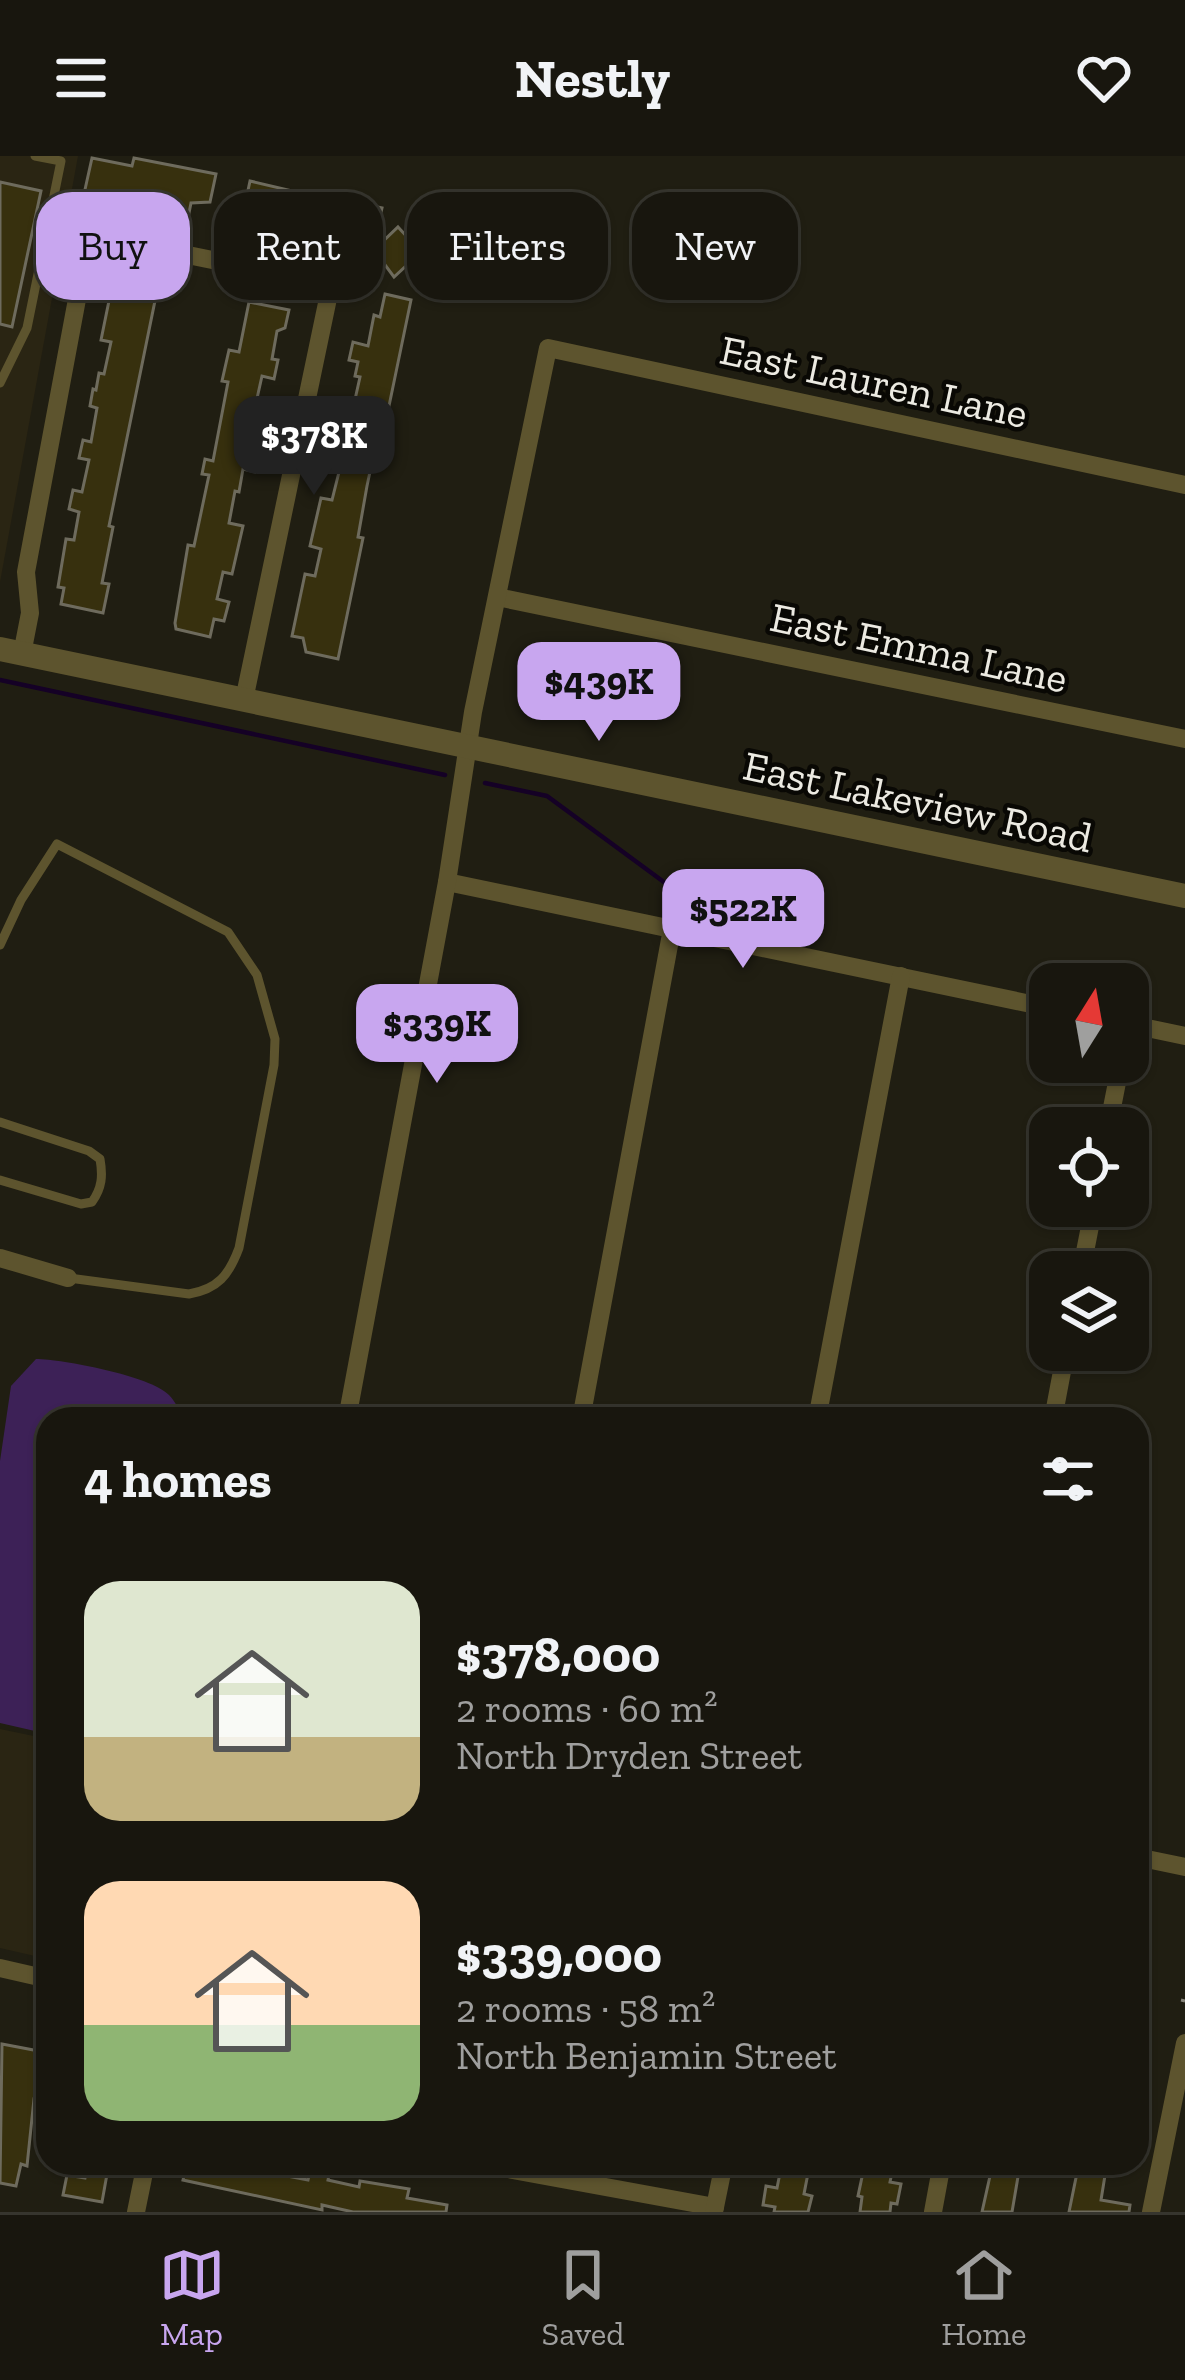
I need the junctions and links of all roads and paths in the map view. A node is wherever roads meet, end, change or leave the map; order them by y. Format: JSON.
{"nodes":[{"id":1,"x":35,"y":156,"type":"edge"},
{"id":2,"x":0,"y":383,"type":"edge"},
{"id":3,"x":1185,"y":485,"type":"edge"},
{"id":4,"x":497,"y":598,"type":"junction"},
{"id":5,"x":11,"y":652,"type":"edge"},
{"id":6,"x":244,"y":700,"type":"junction"},
{"id":7,"x":1185,"y":739,"type":"edge"},
{"id":8,"x":467,"y":747,"type":"junction"},
{"id":9,"x":447,"y":882,"type":"junction"},
{"id":10,"x":1185,"y":896,"type":"edge"},
{"id":11,"x":672,"y":929,"type":"junction"},
{"id":12,"x":0,"y":945,"type":"edge"},
{"id":13,"x":901,"y":976,"type":"junction"},
{"id":14,"x":1029,"y":1003,"type":"edge"},
{"id":15,"x":1149,"y":1028,"type":"edge"},
{"id":16,"x":1185,"y":1036,"type":"edge"},
{"id":17,"x":0,"y":1122,"type":"edge"},
{"id":18,"x":0,"y":1180,"type":"edge"},
{"id":19,"x":0,"y":1258,"type":"edge"},
{"id":20,"x":68,"y":1278,"type":"joint"},
{"id":21,"x":1062,"y":1371,"type":"edge"},
{"id":22,"x":348,"y":1407,"type":"edge"},
{"id":23,"x":583,"y":1407,"type":"edge"},
{"id":24,"x":820,"y":1407,"type":"edge"},
{"id":25,"x":1055,"y":1407,"type":"edge"},
{"id":26,"x":1149,"y":1860,"type":"edge"},
{"id":27,"x":1185,"y":1867,"type":"edge"},
{"id":28,"x":0,"y":1968,"type":"edge"},
{"id":29,"x":36,"y":1976,"type":"edge"},
{"id":30,"x":1185,"y":2043,"type":"edge"},
{"id":31,"x":144,"y":2175,"type":"edge"},
{"id":32,"x":536,"y":2175,"type":"edge"},
{"id":33,"x":722,"y":2175,"type":"edge"},
{"id":34,"x":940,"y":2175,"type":"edge"},
{"id":35,"x":715,"y":2210,"type":"edge"},
{"id":36,"x":136,"y":2212,"type":"edge"},
{"id":37,"x":933,"y":2212,"type":"edge"},
{"id":38,"x":1151,"y":2212,"type":"edge"}],
"edges":[{"from":1,"to":2,"type":"lane"},
{"from":3,"to":4,"type":"street","name":"East Lauren Lane"},
{"from":4,"to":7,"type":"street","name":"East Emma Lane"},
{"from":4,"to":8,"type":"street"},
{"from":5,"to":6,"type":"street","name":"East Lakeview Road"},
{"from":5,"to":6,"type":"street"},
{"from":6,"to":8,"type":"street","name":"East Lakeview Road"},
{"from":8,"to":9,"type":"street"},
{"from":8,"to":10,"type":"street","name":"East Lakeview Road"},
{"from":9,"to":11,"type":"street"},
{"from":9,"to":22,"type":"street"},
{"from":11,"to":13,"type":"street"},
{"from":11,"to":23,"type":"street"},
{"from":12,"to":20,"type":"lane"},
{"from":13,"to":14,"type":"street"},
{"from":13,"to":24,"type":"street"},
{"from":15,"to":16,"type":"street"},
{"from":17,"to":18,"type":"lane"},
{"from":19,"to":20,"type":"street"},
{"from":21,"to":25,"type":"street"},
{"from":26,"to":27,"type":"street"},
{"from":28,"to":29,"type":"street"},
{"from":30,"to":38,"type":"street"},
{"from":31,"to":36,"type":"street"},
{"from":32,"to":35,"type":"street"},
{"from":33,"to":35,"type":"street"},
{"from":34,"to":37,"type":"street"}]}
